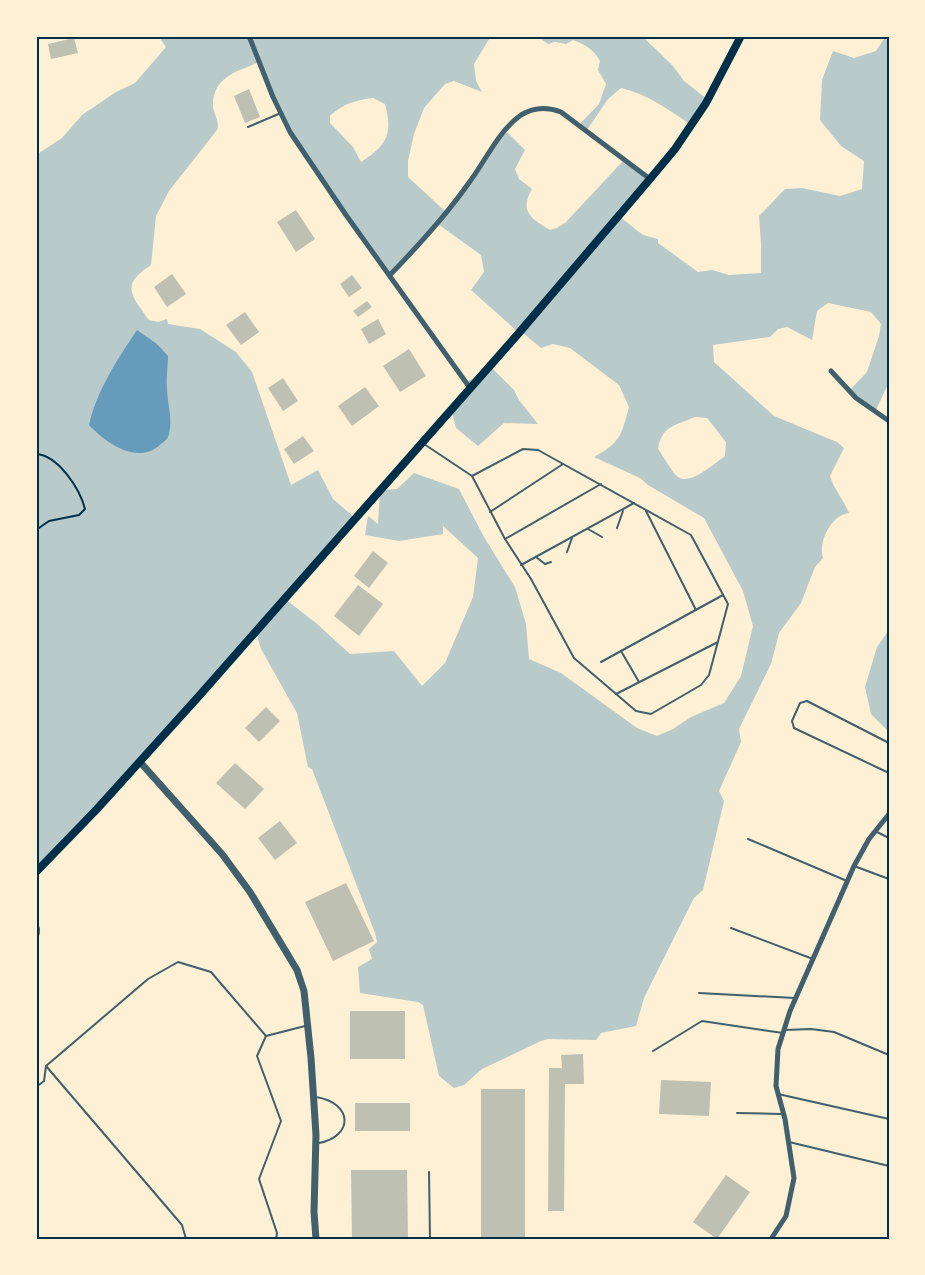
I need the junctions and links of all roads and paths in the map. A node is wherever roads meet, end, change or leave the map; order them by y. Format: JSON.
{"nodes":[{"id":1,"x":249,"y":36,"type":"edge"},
{"id":2,"x":741,"y":36,"type":"edge"},
{"id":3,"x":280,"y":113,"type":"junction"},
{"id":4,"x":248,"y":127,"type":"dead end"},
{"id":5,"x":650,"y":179,"type":"junction"},
{"id":6,"x":390,"y":275,"type":"junction"},
{"id":7,"x":831,"y":370,"type":"dead end"},
{"id":8,"x":470,"y":388,"type":"junction"},
{"id":9,"x":889,"y":421,"type":"edge"},
{"id":10,"x":422,"y":442,"type":"junction"},
{"id":11,"x":36,"y":454,"type":"edge"},
{"id":12,"x":564,"y":464,"type":"junction"},
{"id":13,"x":472,"y":476,"type":"junction"},
{"id":14,"x":601,"y":484,"type":"junction"},
{"id":15,"x":634,"y":503,"type":"junction"},
{"id":16,"x":623,"y":509,"type":"junction"},
{"id":17,"x":645,"y":509,"type":"junction"},
{"id":18,"x":489,"y":512,"type":"junction"},
{"id":19,"x":617,"y":528,"type":"dead end"},
{"id":20,"x":588,"y":529,"type":"junction"},
{"id":21,"x":36,"y":530,"type":"edge"},
{"id":22,"x":573,"y":537,"type":"junction"},
{"id":23,"x":602,"y":537,"type":"dead end"},
{"id":24,"x":505,"y":539,"type":"junction"},
{"id":25,"x":567,"y":552,"type":"dead end"},
{"id":26,"x":536,"y":557,"type":"junction"},
{"id":27,"x":551,"y":562,"type":"dead end"},
{"id":28,"x":521,"y":565,"type":"junction"},
{"id":29,"x":723,"y":595,"type":"junction"},
{"id":30,"x":696,"y":610,"type":"junction"},
{"id":31,"x":718,"y":641,"type":"junction"},
{"id":32,"x":621,"y":651,"type":"junction"},
{"id":33,"x":601,"y":662,"type":"dead end"},
{"id":34,"x":639,"y":682,"type":"junction"},
{"id":35,"x":616,"y":694,"type":"junction"},
{"id":36,"x":889,"y":743,"type":"edge"},
{"id":37,"x":140,"y":762,"type":"junction"},
{"id":38,"x":889,"y":773,"type":"edge"},
{"id":39,"x":889,"y":813,"type":"edge"},
{"id":40,"x":874,"y":831,"type":"junction"},
{"id":41,"x":889,"y":838,"type":"edge"},
{"id":42,"x":748,"y":839,"type":"dead end"},
{"id":43,"x":854,"y":866,"type":"junction"},
{"id":44,"x":36,"y":872,"type":"edge"},
{"id":45,"x":889,"y":879,"type":"edge"},
{"id":46,"x":848,"y":881,"type":"junction"},
{"id":47,"x":36,"y":923,"type":"edge"},
{"id":48,"x":731,"y":928,"type":"dead end"},
{"id":49,"x":36,"y":941,"type":"edge"},
{"id":50,"x":813,"y":959,"type":"junction"},
{"id":51,"x":699,"y":993,"type":"dead end"},
{"id":52,"x":795,"y":998,"type":"junction"},
{"id":53,"x":308,"y":1026,"type":"junction"},
{"id":54,"x":783,"y":1031,"type":"junction"},
{"id":55,"x":266,"y":1036,"type":"junction"},
{"id":56,"x":653,"y":1051,"type":"dead end"},
{"id":57,"x":889,"y":1055,"type":"edge"},
{"id":58,"x":46,"y":1066,"type":"junction"},
{"id":59,"x":36,"y":1087,"type":"edge"},
{"id":60,"x":778,"y":1094,"type":"junction"},
{"id":61,"x":314,"y":1097,"type":"junction"},
{"id":62,"x":737,"y":1113,"type":"dead end"},
{"id":63,"x":784,"y":1114,"type":"junction"},
{"id":64,"x":889,"y":1119,"type":"edge"},
{"id":65,"x":789,"y":1142,"type":"junction"},
{"id":66,"x":316,"y":1144,"type":"junction"},
{"id":67,"x":889,"y":1166,"type":"edge"},
{"id":68,"x":429,"y":1172,"type":"dead end"},
{"id":69,"x":186,"y":1239,"type":"edge"},
{"id":70,"x":276,"y":1239,"type":"edge"},
{"id":71,"x":316,"y":1239,"type":"edge"},
{"id":72,"x":430,"y":1239,"type":"edge"},
{"id":73,"x":771,"y":1239,"type":"edge"}],
"edges":[{"from":1,"to":3,"type":"street"},
{"from":2,"to":5,"type":"main road"},
{"from":3,"to":4,"type":"lane"},
{"from":3,"to":6,"type":"street"},
{"from":5,"to":6,"type":"street"},
{"from":5,"to":8,"type":"main road"},
{"from":6,"to":8,"type":"street"},
{"from":7,"to":9,"type":"street"},
{"from":8,"to":10,"type":"main road"},
{"from":10,"to":13,"type":"lane"},
{"from":10,"to":37,"type":"main road"},
{"from":11,"to":21,"type":"path"},
{"from":12,"to":13,"type":"lane"},
{"from":12,"to":14,"type":"lane"},
{"from":12,"to":18,"type":"lane"},
{"from":13,"to":18,"type":"lane"},
{"from":14,"to":15,"type":"lane"},
{"from":14,"to":24,"type":"lane"},
{"from":15,"to":16,"type":"lane"},
{"from":15,"to":17,"type":"lane"},
{"from":16,"to":19,"type":"lane"},
{"from":16,"to":20,"type":"lane"},
{"from":17,"to":29,"type":"lane"},
{"from":17,"to":30,"type":"lane"},
{"from":18,"to":24,"type":"lane"},
{"from":20,"to":22,"type":"lane"},
{"from":20,"to":23,"type":"lane"},
{"from":22,"to":25,"type":"lane"},
{"from":22,"to":26,"type":"lane"},
{"from":24,"to":28,"type":"lane"},
{"from":26,"to":27,"type":"lane"},
{"from":26,"to":28,"type":"lane"},
{"from":28,"to":35,"type":"lane"},
{"from":29,"to":30,"type":"lane"},
{"from":29,"to":31,"type":"lane"},
{"from":30,"to":32,"type":"lane"},
{"from":31,"to":34,"type":"lane"},
{"from":31,"to":35,"type":"lane"},
{"from":32,"to":33,"type":"lane"},
{"from":32,"to":34,"type":"lane"},
{"from":34,"to":35,"type":"lane"},
{"from":36,"to":38,"type":"lane"},
{"from":37,"to":44,"type":"main road"},
{"from":37,"to":53,"type":"street"},
{"from":39,"to":40,"type":"street"},
{"from":40,"to":41,"type":"lane"},
{"from":40,"to":43,"type":"street"},
{"from":42,"to":46,"type":"lane"},
{"from":43,"to":45,"type":"lane"},
{"from":43,"to":46,"type":"street"},
{"from":46,"to":50,"type":"street"},
{"from":47,"to":49,"type":"lane"},
{"from":48,"to":50,"type":"lane"},
{"from":50,"to":52,"type":"street"},
{"from":51,"to":52,"type":"lane"},
{"from":52,"to":54,"type":"street"},
{"from":53,"to":55,"type":"lane"},
{"from":53,"to":61,"type":"street"},
{"from":54,"to":56,"type":"lane"},
{"from":54,"to":57,"type":"lane"},
{"from":54,"to":60,"type":"street"},
{"from":55,"to":58,"type":"lane"},
{"from":55,"to":70,"type":"lane"},
{"from":58,"to":59,"type":"lane"},
{"from":58,"to":69,"type":"lane"},
{"from":60,"to":63,"type":"street"},
{"from":60,"to":64,"type":"lane"},
{"from":61,"to":66,"type":"street"},
{"from":61,"to":66,"type":"lane"},
{"from":62,"to":63,"type":"lane"},
{"from":63,"to":65,"type":"street"},
{"from":65,"to":67,"type":"lane"},
{"from":65,"to":73,"type":"street"},
{"from":66,"to":71,"type":"street"},
{"from":68,"to":72,"type":"lane"}]}
